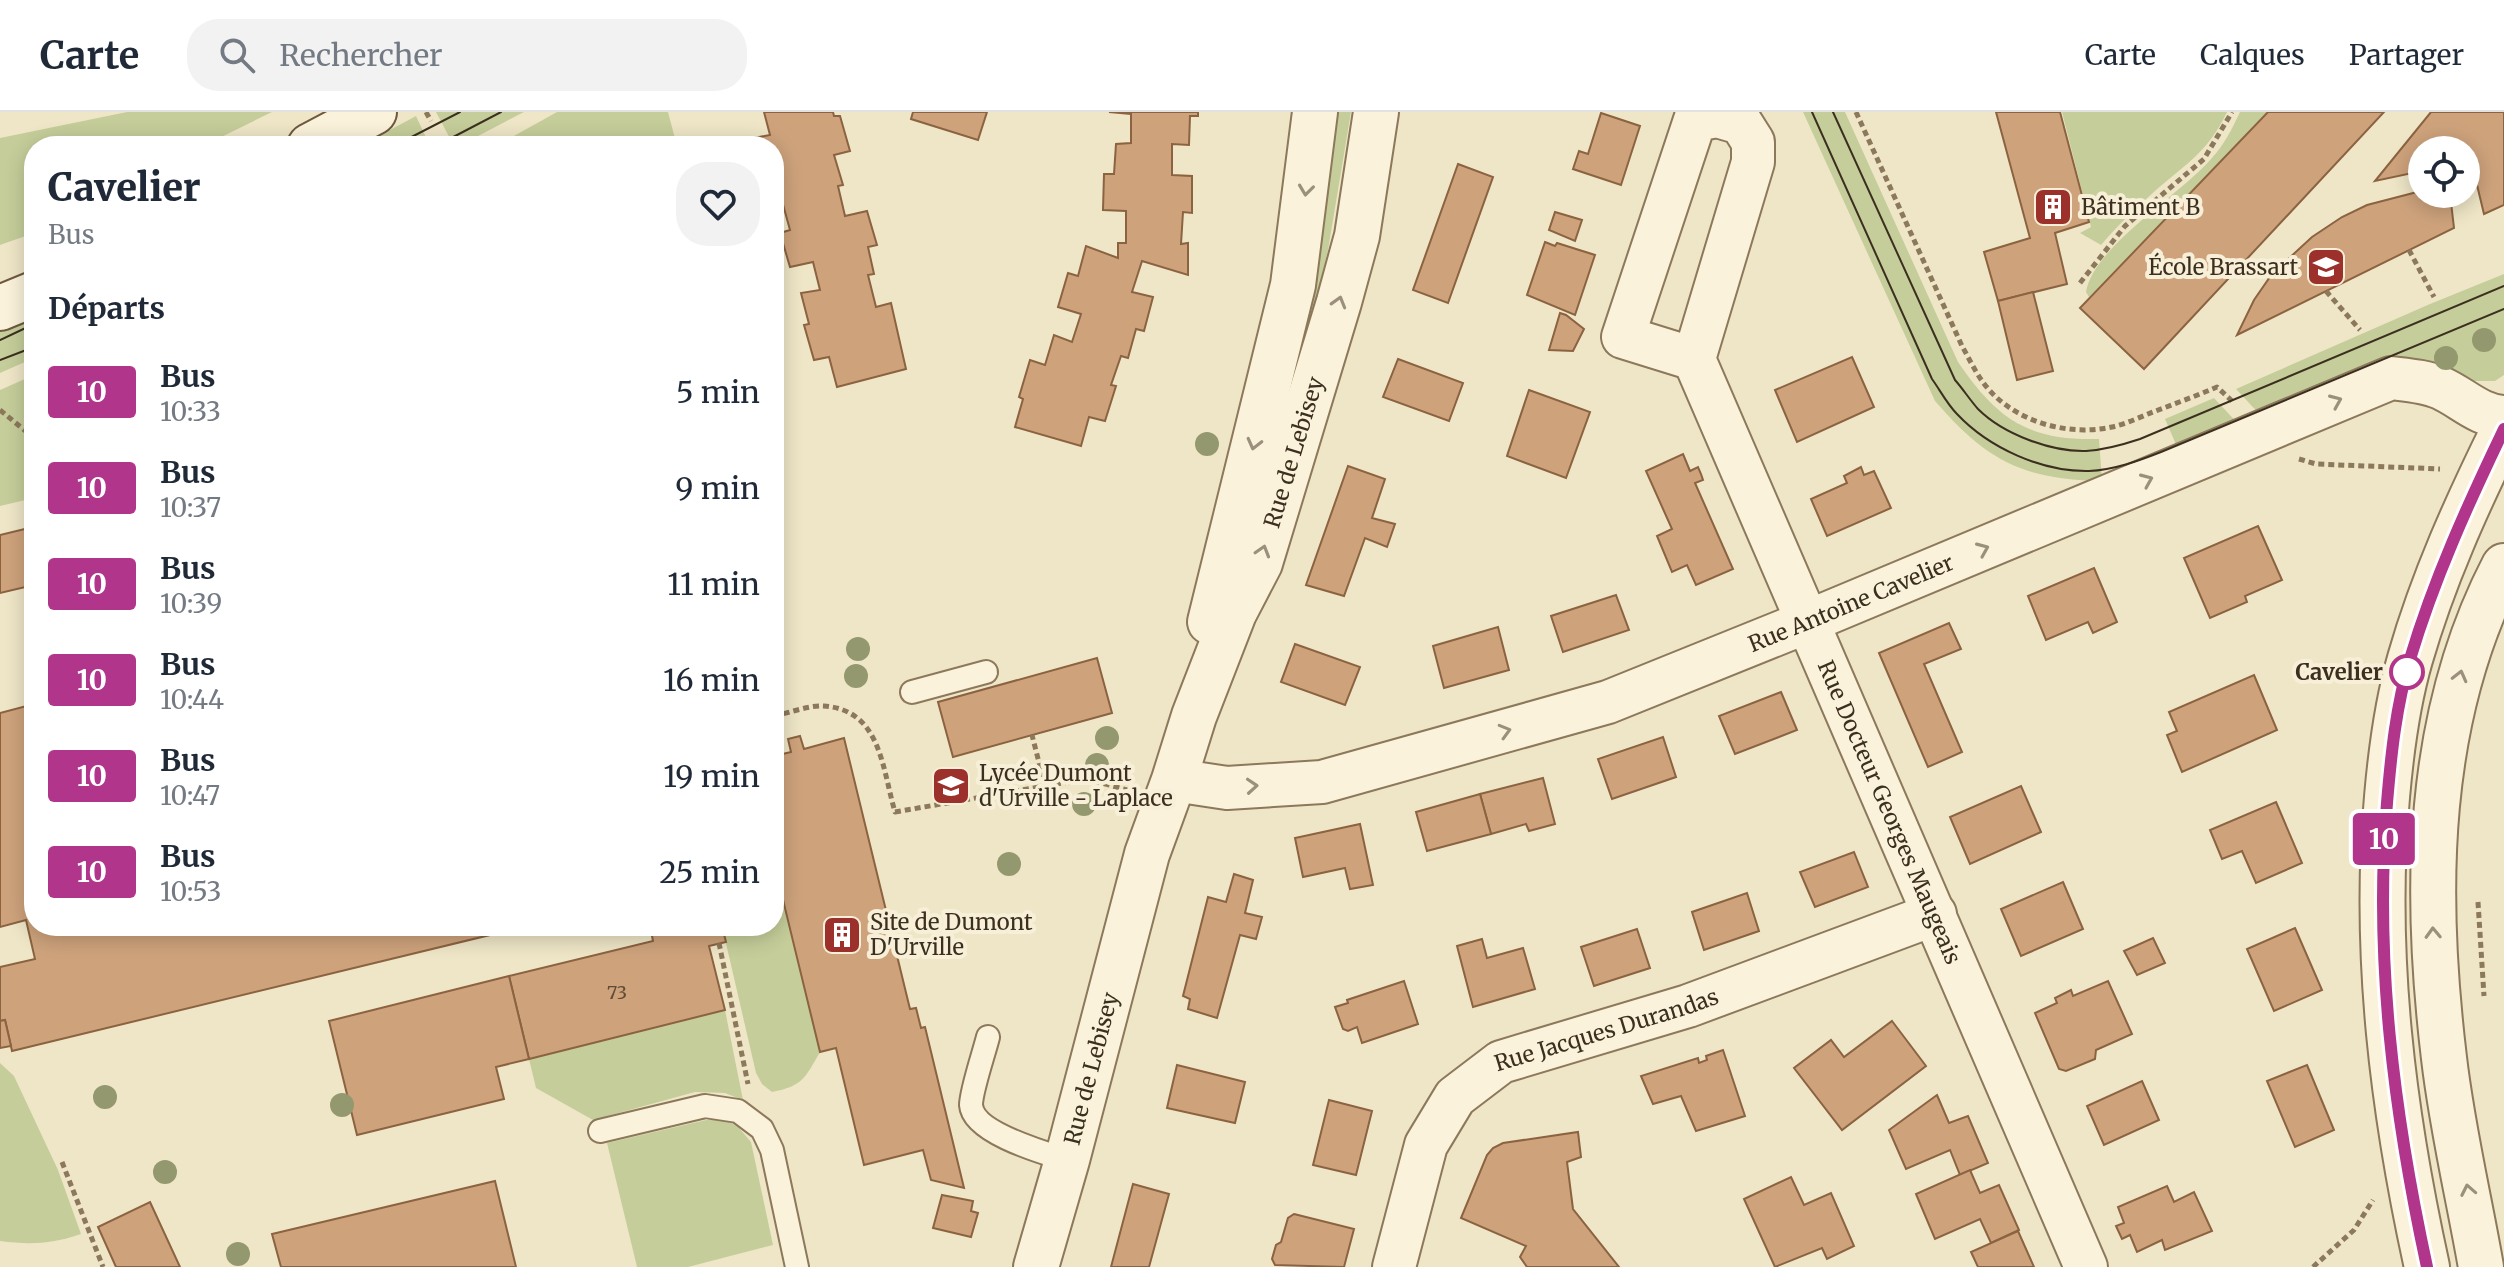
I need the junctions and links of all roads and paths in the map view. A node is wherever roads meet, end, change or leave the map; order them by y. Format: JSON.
{"nodes":[{"id":1,"x":374,"y":112,"type":"edge"},
{"id":2,"x":426,"y":112,"type":"edge"},
{"id":3,"x":1315,"y":112,"type":"edge"},
{"id":4,"x":1376,"y":112,"type":"edge"},
{"id":5,"x":1856,"y":112,"type":"edge"},
{"id":6,"x":2232,"y":112,"type":"edge"},
{"id":7,"x":431,"y":121,"type":"dead end"},
{"id":8,"x":329,"y":136,"type":"edge"},
{"id":9,"x":2409,"y":250,"type":"dead end"},
{"id":10,"x":24,"y":270,"type":"edge"},
{"id":11,"x":0,"y":279,"type":"edge"},
{"id":12,"x":2080,"y":283,"type":"dead end"},
{"id":13,"x":2326,"y":291,"type":"dead end"},
{"id":14,"x":2434,"y":297,"type":"dead end"},
{"id":15,"x":24,"y":298,"type":"edge"},
{"id":16,"x":0,"y":308,"type":"edge"},
{"id":17,"x":2360,"y":330,"type":"dead end"},
{"id":18,"x":1694,"y":359,"type":"junction"},
{"id":19,"x":2224,"y":394,"type":"dead end"},
{"id":20,"x":0,"y":410,"type":"edge"},
{"id":21,"x":2504,"y":417,"type":"edge"},
{"id":22,"x":2504,"y":429,"type":"edge"},
{"id":23,"x":24,"y":430,"type":"edge"},
{"id":24,"x":2290,"y":455,"type":"dead end"},
{"id":25,"x":2452,"y":472,"type":"dead end"},
{"id":26,"x":2504,"y":566,"type":"edge"},
{"id":27,"x":1809,"y":621,"type":"junction"},
{"id":28,"x":986,"y":672,"type":"dead end"},
{"id":29,"x":912,"y":692,"type":"dead end"},
{"id":30,"x":784,"y":714,"type":"edge"},
{"id":31,"x":1032,"y":735,"type":"dead end"},
{"id":32,"x":1174,"y":780,"type":"junction"},
{"id":33,"x":1045,"y":786,"type":"junction"},
{"id":34,"x":1124,"y":789,"type":"dead end"},
{"id":35,"x":2477,"y":893,"type":"dead end"},
{"id":36,"x":1935,"y":914,"type":"junction"},
{"id":37,"x":719,"y":943,"type":"dead end"},
{"id":38,"x":2484,"y":996,"type":"dead end"},
{"id":39,"x":988,"y":1037,"type":"dead end"},
{"id":40,"x":756,"y":1124,"type":"junction"},
{"id":41,"x":600,"y":1131,"type":"dead end"},
{"id":42,"x":1067,"y":1160,"type":"junction"},
{"id":43,"x":62,"y":1162,"type":"dead end"},
{"id":44,"x":2395,"y":1204,"type":"junction"},
{"id":45,"x":103,"y":1267,"type":"edge"},
{"id":46,"x":797,"y":1267,"type":"edge"},
{"id":47,"x":1036,"y":1267,"type":"edge"},
{"id":48,"x":1394,"y":1267,"type":"edge"},
{"id":49,"x":2086,"y":1267,"type":"edge"},
{"id":50,"x":2313,"y":1267,"type":"edge"},
{"id":51,"x":2413,"y":1267,"type":"edge"},
{"id":52,"x":2427,"y":1267,"type":"edge"},
{"id":53,"x":2481,"y":1267,"type":"edge"}],
"edges":[{"from":1,"to":8,"type":"street"},
{"from":2,"to":7,"type":"path"},
{"from":3,"to":32,"type":"street","name":"Rue de Lebisey","one_way":true},
{"from":32,"to":4,"type":"street","name":"Rue de Lebisey","one_way":true},
{"from":5,"to":19,"type":"path"},
{"from":6,"to":12,"type":"path"},
{"from":9,"to":14,"type":"path"},
{"from":10,"to":11,"type":"street"},
{"from":13,"to":17,"type":"path"},
{"from":15,"to":16,"type":"street"},
{"from":18,"to":18,"type":"street"},
{"from":18,"to":27,"type":"street","name":"Rue Docteur Georges Maugeais"},
{"from":20,"to":23,"type":"path"},
{"from":27,"to":21,"type":"street","name":"Rue Antoine Cavelier","one_way":true},
{"from":22,"to":44,"type":"street"},
{"from":24,"to":25,"type":"path"},
{"from":53,"to":26,"type":"street","one_way":true},
{"from":32,"to":27,"type":"street","name":"Rue Antoine Cavelier","one_way":true},
{"from":27,"to":36,"type":"street","name":"Rue Docteur Georges Maugeais"},
{"from":28,"to":29,"type":"lane"},
{"from":30,"to":33,"type":"path"},
{"from":31,"to":33,"type":"path"},
{"from":32,"to":42,"type":"street","name":"Rue de Lebisey"},
{"from":33,"to":34,"type":"path"},
{"from":35,"to":38,"type":"path"},
{"from":36,"to":48,"type":"street","name":"Rue Jacques Durandas"},
{"from":36,"to":49,"type":"street","name":"Rue Docteur Georges Maugeais"},
{"from":37,"to":40,"type":"path"},
{"from":39,"to":42,"type":"lane"},
{"from":40,"to":41,"type":"lane"},
{"from":40,"to":46,"type":"lane"},
{"from":42,"to":47,"type":"street","name":"Rue de Lebisey"},
{"from":43,"to":45,"type":"path"},
{"from":44,"to":50,"type":"path"},
{"from":44,"to":51,"type":"street"},
{"from":44,"to":52,"type":"street"}]}
